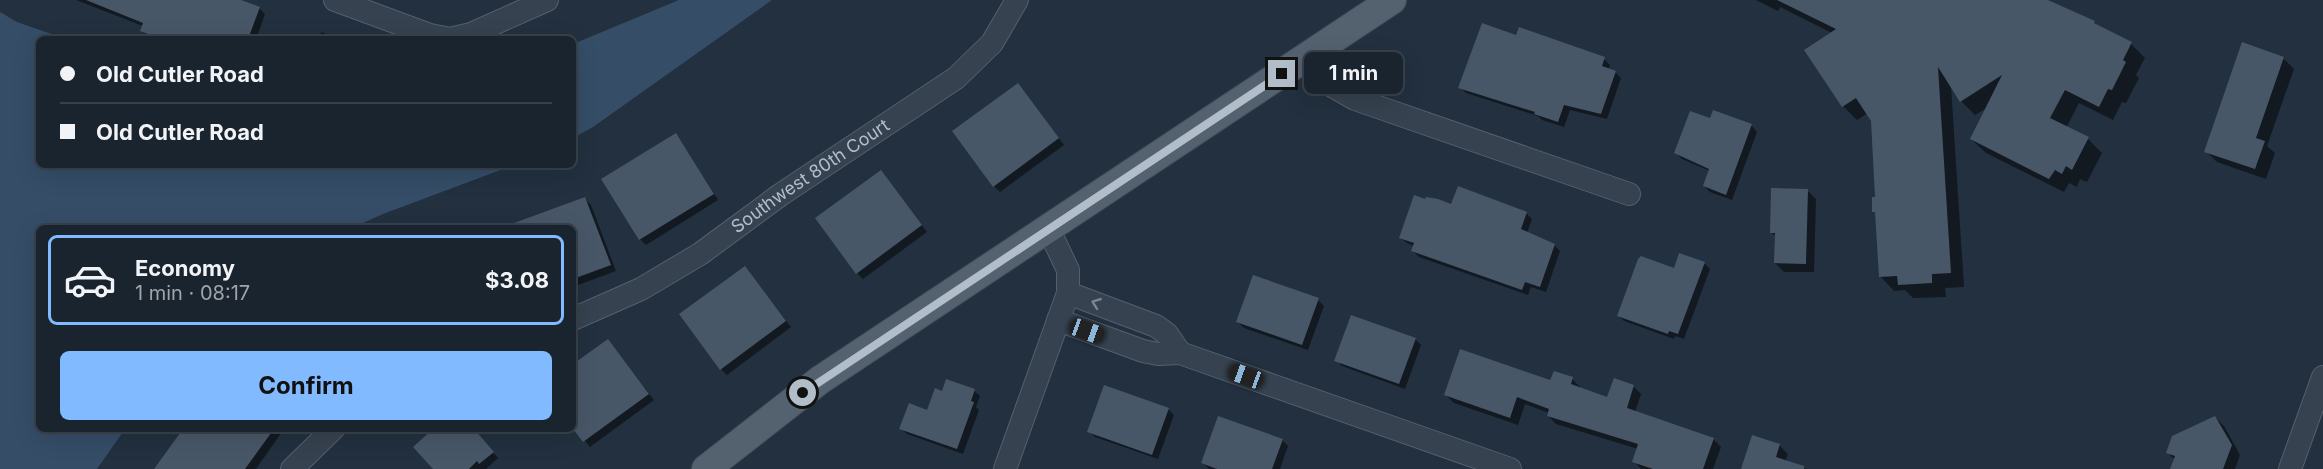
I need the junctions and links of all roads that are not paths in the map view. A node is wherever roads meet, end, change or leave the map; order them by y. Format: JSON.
{"nodes":[{"id":1,"x":335,"y":0,"type":"edge"},
{"id":2,"x":547,"y":0,"type":"edge"},
{"id":3,"x":1017,"y":0,"type":"edge"},
{"id":4,"x":1392,"y":0,"type":"edge"},
{"id":5,"x":435,"y":36,"type":"edge"},
{"id":6,"x":463,"y":36,"type":"edge"},
{"id":7,"x":1302,"y":60,"type":"junction"},
{"id":8,"x":1629,"y":194,"type":"dead end"},
{"id":9,"x":1048,"y":230,"type":"junction"},
{"id":10,"x":1068,"y":293,"type":"junction"},
{"id":11,"x":1137,"y":317,"type":"junction"},
{"id":12,"x":576,"y":318,"type":"edge"},
{"id":13,"x":1058,"y":320,"type":"junction"},
{"id":14,"x":1127,"y":346,"type":"junction"},
{"id":15,"x":1180,"y":352,"type":"junction"},
{"id":16,"x":2323,"y":376,"type":"edge"},
{"id":17,"x":330,"y":432,"type":"edge"},
{"id":18,"x":292,"y":469,"type":"edge"},
{"id":19,"x":706,"y":469,"type":"edge"},
{"id":20,"x":1005,"y":469,"type":"edge"},
{"id":21,"x":1510,"y":469,"type":"edge"},
{"id":22,"x":2290,"y":469,"type":"edge"}],
"edges":[{"from":1,"to":5,"type":"street"},
{"from":2,"to":6,"type":"street"},
{"from":3,"to":12,"type":"street","name":"Southwest 80th Court"},
{"from":4,"to":7,"type":"main road"},
{"from":7,"to":8,"type":"street"},
{"from":7,"to":9,"type":"main road"},
{"from":9,"to":10,"type":"street"},
{"from":9,"to":19,"type":"main road"},
{"from":11,"to":10,"type":"street","one_way":true},
{"from":10,"to":13,"type":"street"},
{"from":11,"to":14,"type":"street"},
{"from":11,"to":15,"type":"street"},
{"from":13,"to":14,"type":"street"},
{"from":13,"to":20,"type":"street"},
{"from":14,"to":15,"type":"street"},
{"from":15,"to":21,"type":"street"},
{"from":16,"to":22,"type":"street"},
{"from":17,"to":18,"type":"street"}]}
